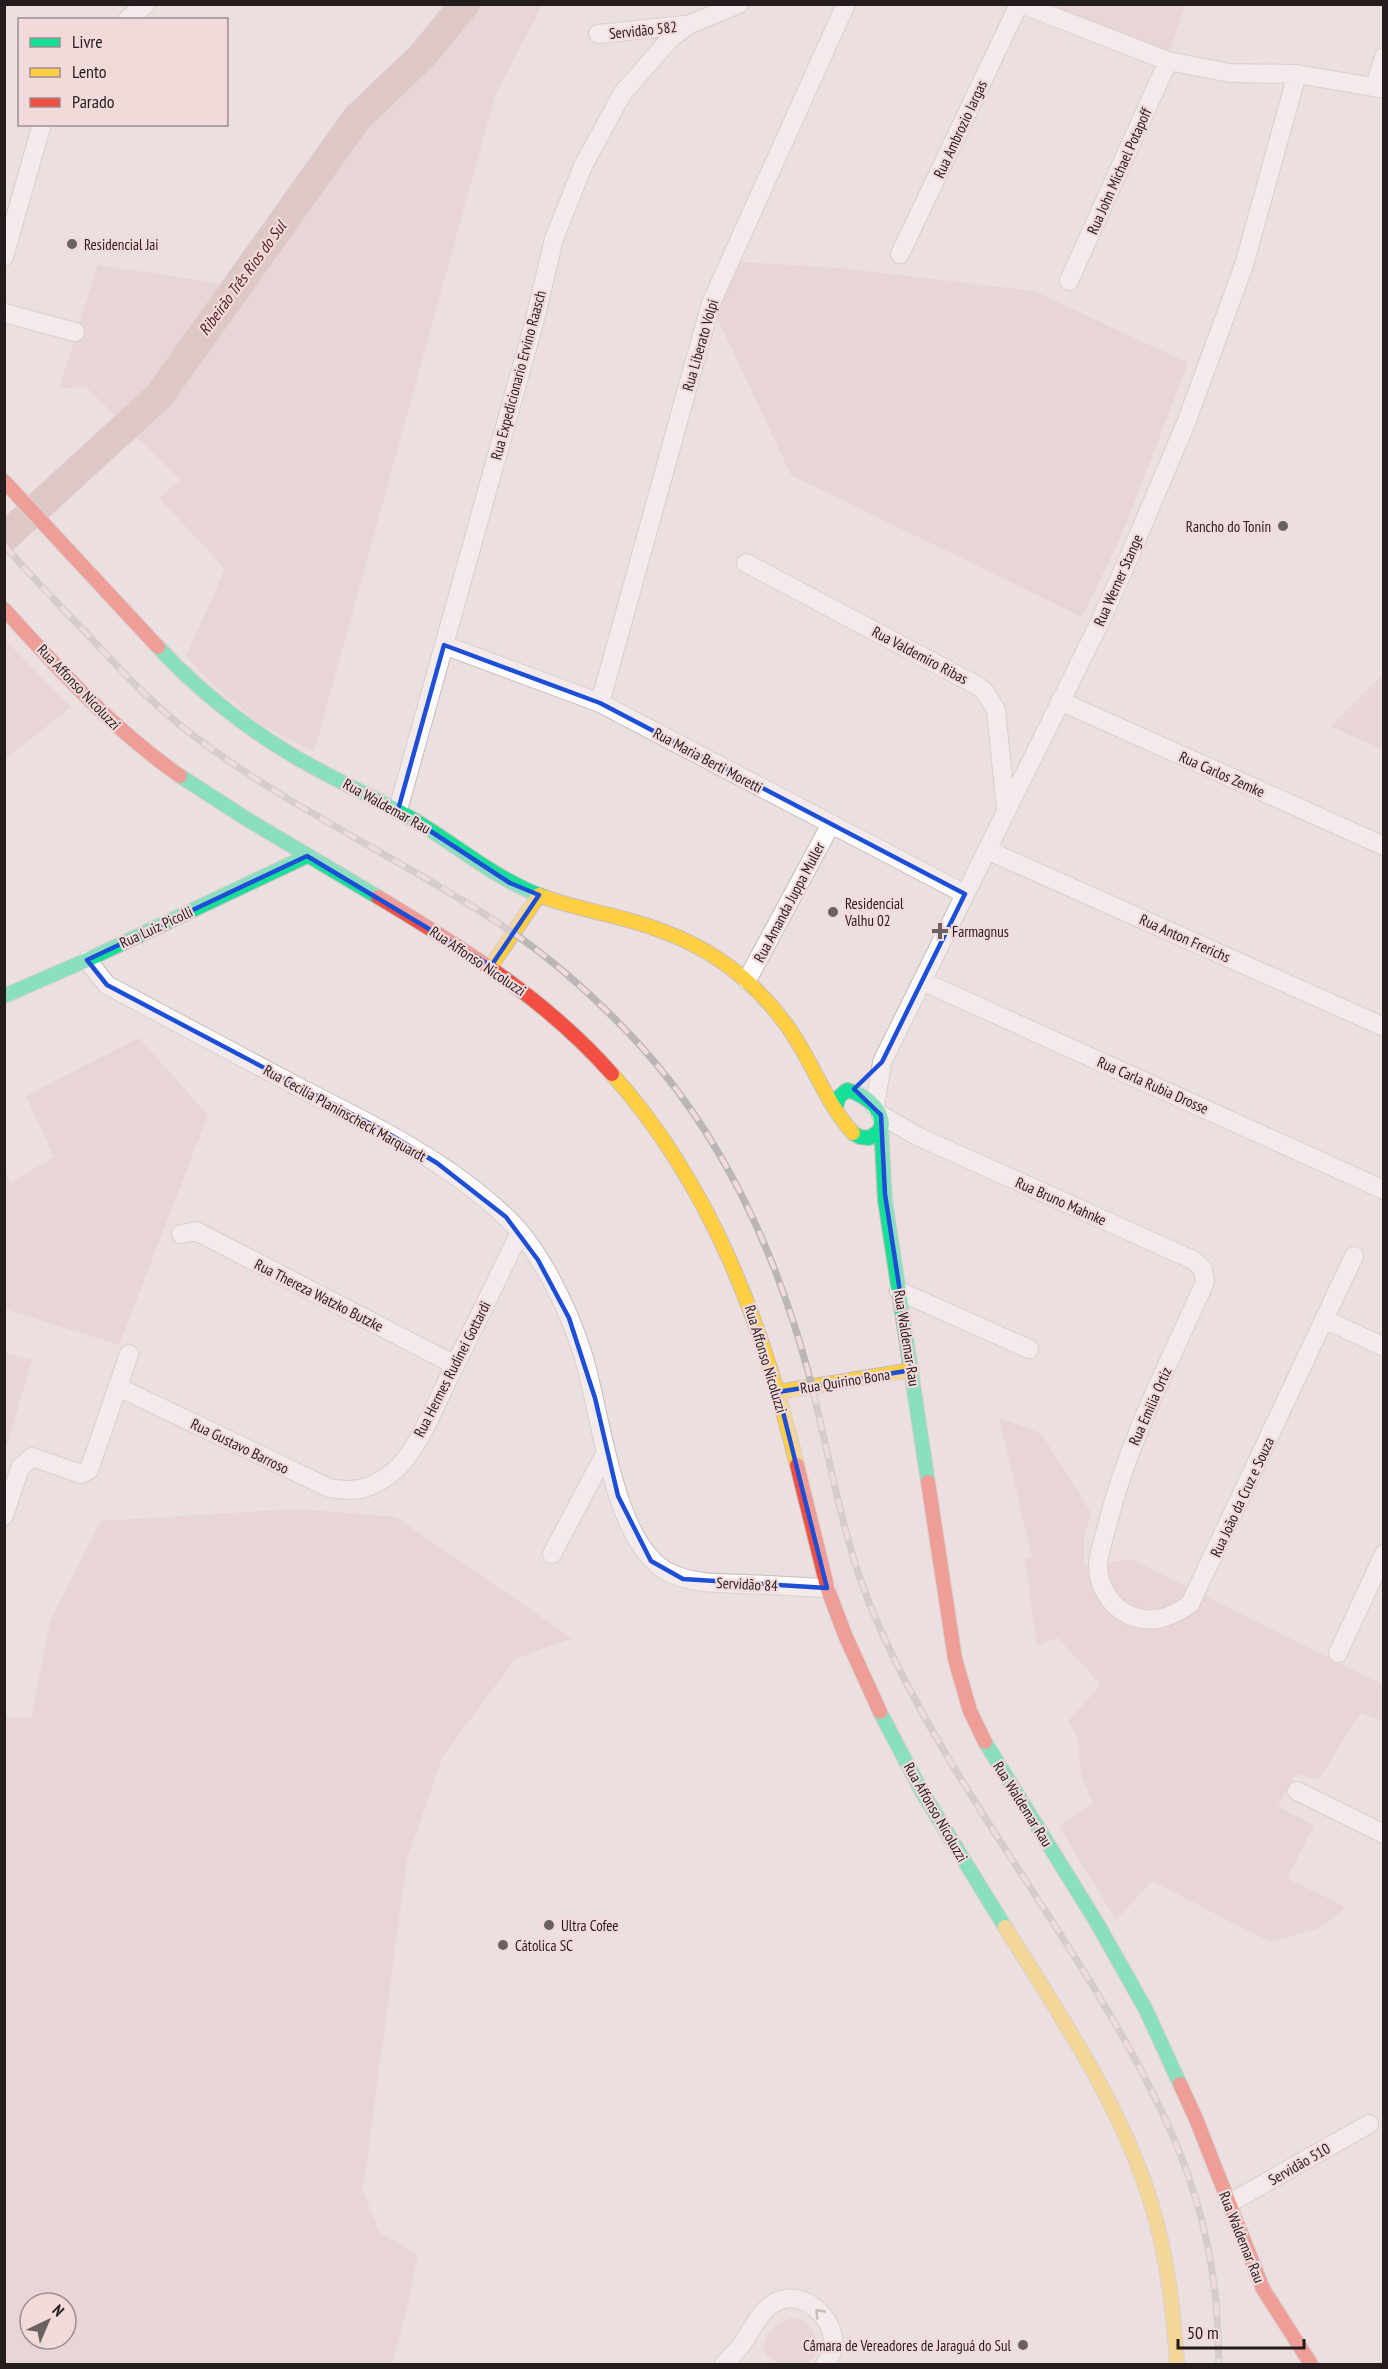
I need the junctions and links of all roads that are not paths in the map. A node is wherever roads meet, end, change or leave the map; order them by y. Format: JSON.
{"nodes":[{"id":1,"x":146,"y":4,"type":"edge"},
{"id":2,"x":739,"y":4,"type":"edge"},
{"id":3,"x":846,"y":4,"type":"edge"},
{"id":4,"x":1020,"y":4,"type":"edge"},
{"id":5,"x":129,"y":18,"type":"edge"},
{"id":6,"x":688,"y":25,"type":"junction"},
{"id":7,"x":598,"y":34,"type":"dead end"},
{"id":8,"x":1383,"y":57,"type":"edge"},
{"id":9,"x":1168,"y":61,"type":"junction"},
{"id":10,"x":1297,"y":74,"type":"junction"},
{"id":11,"x":1379,"y":87,"type":"edge"},
{"id":12,"x":41,"y":126,"type":"edge"},
{"id":13,"x":900,"y":254,"type":"dead end"},
{"id":14,"x":4,"y":257,"type":"edge"},
{"id":15,"x":1070,"y":281,"type":"dead end"},
{"id":16,"x":4,"y":313,"type":"edge"},
{"id":17,"x":75,"y":332,"type":"dead end"},
{"id":18,"x":4,"y":481,"type":"edge"},
{"id":19,"x":746,"y":563,"type":"dead end"},
{"id":20,"x":4,"y":609,"type":"edge"},
{"id":21,"x":444,"y":645,"type":"junction"},
{"id":22,"x":1060,"y":701,"type":"junction"},
{"id":23,"x":600,"y":703,"type":"junction"},
{"id":24,"x":398,"y":810,"type":"junction"},
{"id":25,"x":1006,"y":810,"type":"junction"},
{"id":26,"x":831,"y":824,"type":"junction"},
{"id":27,"x":1383,"y":846,"type":"edge"},
{"id":28,"x":987,"y":850,"type":"junction"},
{"id":29,"x":307,"y":856,"type":"junction"},
{"id":30,"x":965,"y":894,"type":"junction"},
{"id":31,"x":540,"y":896,"type":"junction"},
{"id":32,"x":87,"y":960,"type":"junction"},
{"id":33,"x":491,"y":966,"type":"junction"},
{"id":34,"x":747,"y":980,"type":"junction"},
{"id":35,"x":922,"y":981,"type":"junction"},
{"id":36,"x":4,"y":996,"type":"edge"},
{"id":37,"x":1383,"y":1027,"type":"edge"},
{"id":38,"x":810,"y":1061,"type":"junction"},
{"id":39,"x":882,"y":1062,"type":"junction"},
{"id":40,"x":850,"y":1091,"type":"junction"},
{"id":41,"x":836,"y":1106,"type":"junction"},
{"id":42,"x":878,"y":1124,"type":"junction"},
{"id":43,"x":851,"y":1131,"type":"junction"},
{"id":44,"x":1383,"y":1190,"type":"edge"},
{"id":45,"x":885,"y":1194,"type":"junction"},
{"id":46,"x":520,"y":1232,"type":"junction"},
{"id":47,"x":181,"y":1234,"type":"dead end"},
{"id":48,"x":1354,"y":1256,"type":"dead end"},
{"id":49,"x":1203,"y":1269,"type":"joint"},
{"id":50,"x":899,"y":1291,"type":"junction"},
{"id":51,"x":1324,"y":1320,"type":"junction"},
{"id":52,"x":1383,"y":1347,"type":"edge"},
{"id":53,"x":1029,"y":1349,"type":"dead end"},
{"id":54,"x":129,"y":1354,"type":"dead end"},
{"id":55,"x":455,"y":1365,"type":"junction"},
{"id":56,"x":912,"y":1370,"type":"junction"},
{"id":57,"x":118,"y":1387,"type":"junction"},
{"id":58,"x":778,"y":1392,"type":"junction"},
{"id":59,"x":606,"y":1452,"type":"junction"},
{"id":60,"x":365,"y":1489,"type":"joint"},
{"id":61,"x":4,"y":1516,"type":"edge"},
{"id":62,"x":1102,"y":1547,"type":"joint"},
{"id":63,"x":552,"y":1554,"type":"dead end"},
{"id":64,"x":1383,"y":1554,"type":"edge"},
{"id":65,"x":667,"y":1572,"type":"joint"},
{"id":66,"x":706,"y":1591,"type":"dead end"},
{"id":67,"x":829,"y":1593,"type":"junction"},
{"id":68,"x":1338,"y":1653,"type":"dead end"},
{"id":69,"x":1297,"y":1791,"type":"dead end"},
{"id":70,"x":1383,"y":1834,"type":"edge"},
{"id":71,"x":1369,"y":2124,"type":"dead end"},
{"id":72,"x":1228,"y":2204,"type":"junction"},
{"id":73,"x":724,"y":2364,"type":"edge"},
{"id":74,"x":825,"y":2364,"type":"edge"},
{"id":75,"x":1177,"y":2364,"type":"edge"},
{"id":76,"x":1311,"y":2364,"type":"edge"}],
"edges":[{"from":1,"to":5,"type":"street"},
{"from":2,"to":6,"type":"street","name":"Rua Expedicionario Ervino Raasch"},
{"from":3,"to":23,"type":"street","name":"Rua Liberato Volpi"},
{"from":4,"to":9,"type":"street"},
{"from":4,"to":13,"type":"street","name":"Rua Ambrozio Iargas"},
{"from":6,"to":7,"type":"street","name":"Servidão 582"},
{"from":6,"to":21,"type":"street","name":"Rua Expedicionario Ervino Raasch"},
{"from":8,"to":11,"type":"street"},
{"from":9,"to":10,"type":"street"},
{"from":9,"to":15,"type":"street","name":"Rua John Michael Potapoff"},
{"from":10,"to":11,"type":"street"},
{"from":10,"to":22,"type":"street","name":"Rua Werner Stange"},
{"from":12,"to":14,"type":"street"},
{"from":16,"to":17,"type":"street"},
{"from":18,"to":24,"type":"street","name":"Rua Waldemar Rau"},
{"from":19,"to":25,"type":"street","name":"Rua Valdemiro Ribas"},
{"from":20,"to":29,"type":"street","name":"Rua Affonso Nicoluzzi"},
{"from":21,"to":23,"type":"street","name":"Rua Maria Berti Moretti"},
{"from":21,"to":24,"type":"street","name":"Rua Expedicionario Ervino Raasch"},
{"from":22,"to":25,"type":"street","name":"Rua Werner Stange"},
{"from":22,"to":27,"type":"street","name":"Rua Carlos Zemke"},
{"from":23,"to":26,"type":"street","name":"Rua Maria Berti Moretti"},
{"from":24,"to":31,"type":"street","name":"Rua Waldemar Rau"},
{"from":25,"to":28,"type":"street","name":"Rua Werner Stange"},
{"from":26,"to":30,"type":"street","name":"Rua Maria Berti Moretti"},
{"from":26,"to":34,"type":"street","name":"Rua Amanda Juppa Muller"},
{"from":28,"to":30,"type":"street","name":"Rua Werner Stange"},
{"from":28,"to":37,"type":"street","name":"Rua Anton Frerichs"},
{"from":29,"to":32,"type":"street","name":"Rua Luiz Picolli"},
{"from":29,"to":33,"type":"street","name":"Rua Affonso Nicoluzzi"},
{"from":30,"to":35,"type":"street","name":"Rua Werner Stange"},
{"from":31,"to":33,"type":"street"},
{"from":31,"to":34,"type":"street","name":"Rua Waldemar Rau"},
{"from":32,"to":36,"type":"street","name":"Rua Luiz Picolli"},
{"from":32,"to":46,"type":"street","name":"Rua Cecilia Planinscheck Marquardt"},
{"from":33,"to":58,"type":"street","name":"Rua Affonso Nicoluzzi"},
{"from":34,"to":38,"type":"street","name":"Rua Waldemar Rau"},
{"from":35,"to":39,"type":"street","name":"Rua Werner Stange"},
{"from":35,"to":44,"type":"street","name":"Rua Carla Rubia Drosse"},
{"from":38,"to":40,"type":"street","name":"Rua Waldemar Rau"},
{"from":38,"to":41,"type":"street","name":"Rua Waldemar Rau"},
{"from":39,"to":40,"type":"street","name":"Rua Werner Stange"},
{"from":39,"to":42,"type":"street","name":"Rua Werner Stange"},
{"from":40,"to":41,"type":"street"},
{"from":40,"to":42,"type":"street","name":"Rua Waldemar Rau"},
{"from":41,"to":43,"type":"street","name":"Rua Waldemar Rau"},
{"from":42,"to":43,"type":"street"},
{"from":42,"to":45,"type":"street","name":"Rua Waldemar Rau"},
{"from":42,"to":49,"type":"street","name":"Rua Bruno Mahnke"},
{"from":43,"to":45,"type":"street","name":"Rua Waldemar Rau"},
{"from":45,"to":50,"type":"street","name":"Rua Waldemar Rau"},
{"from":46,"to":55,"type":"street","name":"Rua Hermes Rudinei Gottardi"},
{"from":46,"to":59,"type":"street","name":"Rua Cecilia Planinscheck Marquardt"},
{"from":47,"to":55,"type":"street","name":"Rua Thereza Watzko Butzke"},
{"from":48,"to":51,"type":"street","name":"Rua João da Cruz e Souza"},
{"from":49,"to":62,"type":"street","name":"Rua Emilia Ortiz"},
{"from":50,"to":53,"type":"street"},
{"from":50,"to":56,"type":"street","name":"Rua Waldemar Rau"},
{"from":51,"to":52,"type":"street"},
{"from":51,"to":62,"type":"street","name":"Rua João da Cruz e Souza"},
{"from":54,"to":57,"type":"street"},
{"from":55,"to":60,"type":"street","name":"Rua Hermes Rudinei Gottardi"},
{"from":56,"to":58,"type":"street","name":"Rua Quirino Bona"},
{"from":56,"to":72,"type":"street","name":"Rua Waldemar Rau"},
{"from":57,"to":60,"type":"street","name":"Rua Gustavo Barroso"},
{"from":57,"to":61,"type":"street"},
{"from":58,"to":67,"type":"street","name":"Rua Affonso Nicoluzzi"},
{"from":59,"to":63,"type":"street"},
{"from":59,"to":65,"type":"street","name":"Rua Cecilia Planinscheck Marquardt"},
{"from":64,"to":68,"type":"street"},
{"from":65,"to":67,"type":"street","name":"Servidão 84"},
{"from":66,"to":67,"type":"street"},
{"from":67,"to":75,"type":"street","name":"Rua Affonso Nicoluzzi"},
{"from":69,"to":70,"type":"street"},
{"from":71,"to":72,"type":"street","name":"Servidão 510"},
{"from":72,"to":76,"type":"street","name":"Rua Waldemar Rau"},
{"from":74,"to":73,"type":"street","one_way":true}]}
